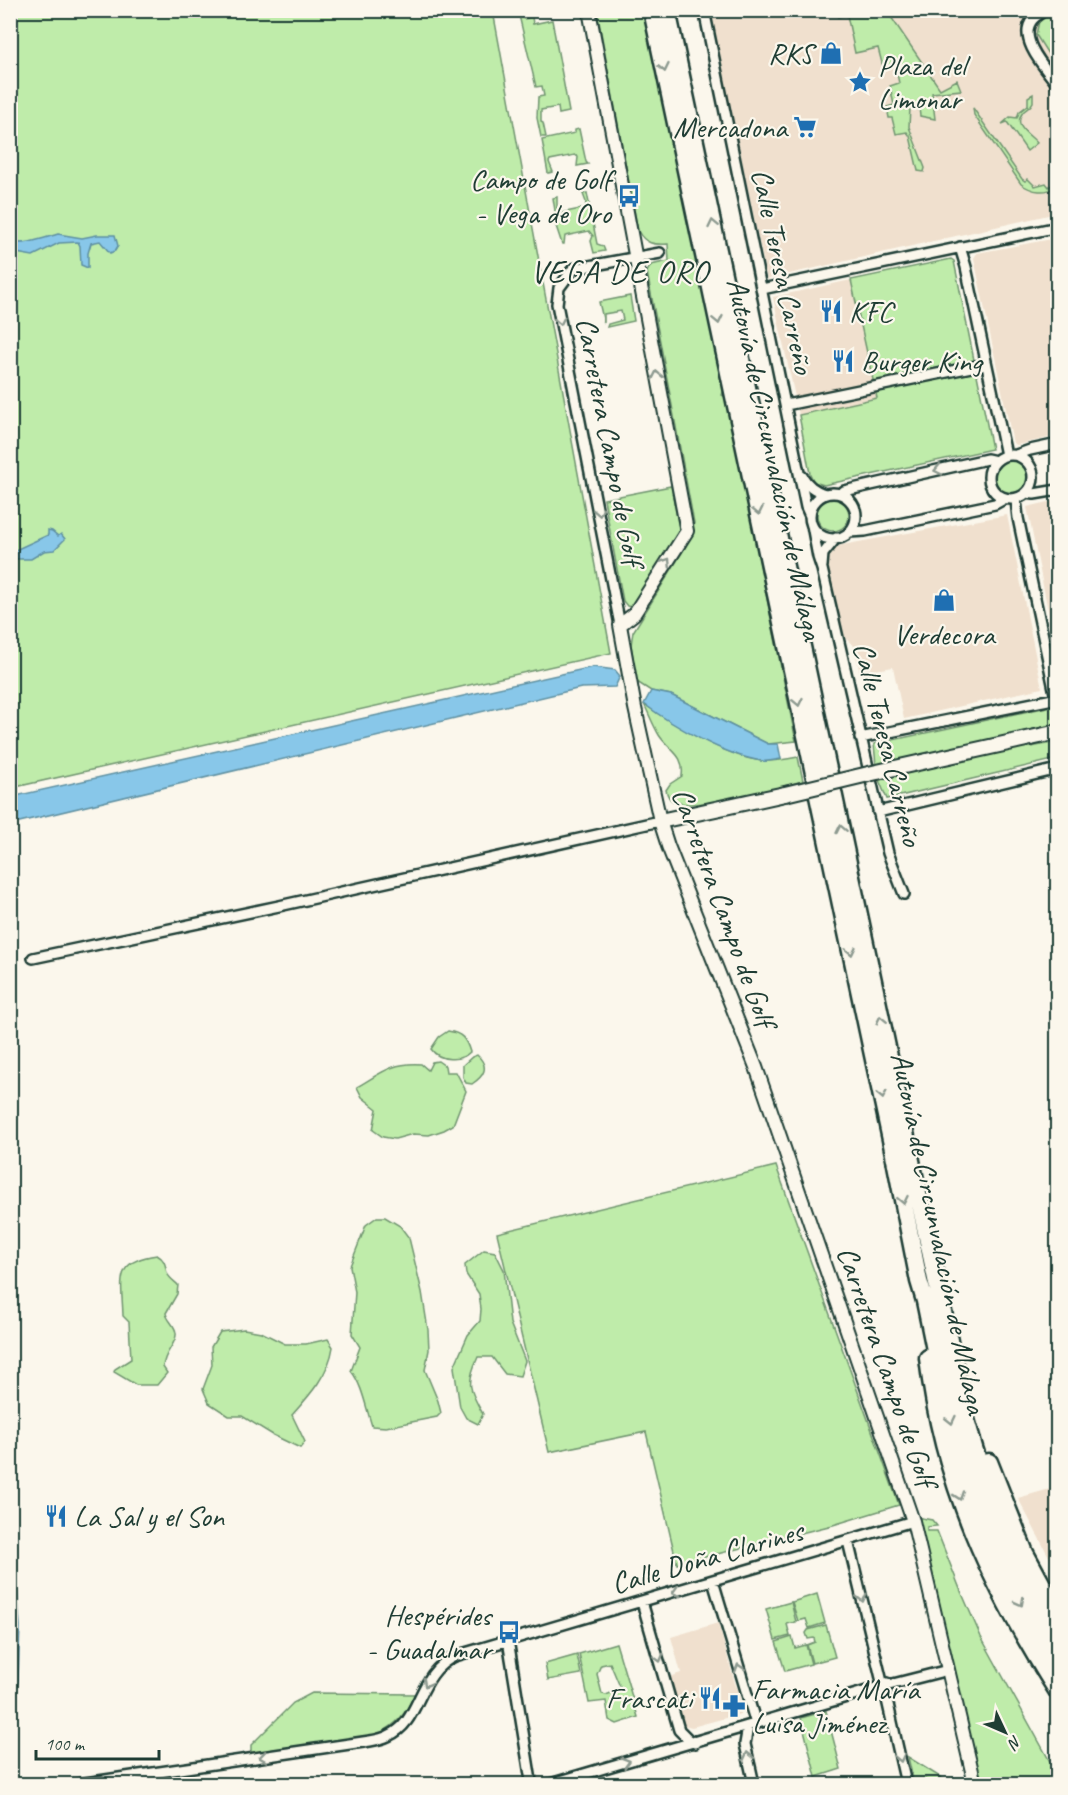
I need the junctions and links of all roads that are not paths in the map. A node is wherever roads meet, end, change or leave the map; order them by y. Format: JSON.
{"nodes":[{"id":1,"x":589,"y":10,"type":"edge"},
{"id":2,"x":652,"y":10,"type":"edge"},
{"id":3,"x":667,"y":10,"type":"edge"},
{"id":4,"x":704,"y":10,"type":"edge"},
{"id":5,"x":1044,"y":10,"type":"edge"},
{"id":6,"x":1058,"y":85,"type":"edge"},
{"id":7,"x":1058,"y":227,"type":"edge"},
{"id":8,"x":960,"y":247,"type":"junction"},
{"id":9,"x":660,"y":253,"type":"dead end"},
{"id":10,"x":636,"y":256,"type":"junction"},
{"id":11,"x":762,"y":289,"type":"junction"},
{"id":12,"x":986,"y":364,"type":"junction"},
{"id":13,"x":786,"y":405,"type":"junction"},
{"id":14,"x":1058,"y":444,"type":"edge"},
{"id":15,"x":1006,"y":455,"type":"junction"},
{"id":16,"x":1016,"y":455,"type":"junction"},
{"id":17,"x":996,"y":461,"type":"junction"},
{"id":18,"x":800,"y":471,"type":"junction"},
{"id":19,"x":1058,"y":490,"type":"edge"},
{"id":20,"x":1027,"y":493,"type":"junction"},
{"id":21,"x":825,"y":494,"type":"junction"},
{"id":22,"x":840,"y":494,"type":"junction"},
{"id":23,"x":1004,"y":499,"type":"junction"},
{"id":24,"x":1016,"y":500,"type":"junction"},
{"id":25,"x":811,"y":520,"type":"junction"},
{"id":26,"x":849,"y":532,"type":"junction"},
{"id":27,"x":836,"y":538,"type":"junction"},
{"id":28,"x":822,"y":569,"type":"junction"},
{"id":29,"x":620,"y":625,"type":"junction"},
{"id":30,"x":1057,"y":698,"type":"edge"},
{"id":31,"x":1058,"y":732,"type":"edge"},
{"id":32,"x":860,"y":738,"type":"junction"},
{"id":33,"x":1058,"y":769,"type":"edge"},
{"id":34,"x":878,"y":812,"type":"junction"},
{"id":35,"x":660,"y":821,"type":"junction"},
{"id":36,"x":904,"y":894,"type":"dead end"},
{"id":37,"x":33,"y":958,"type":"dead end"},
{"id":38,"x":943,"y":1312,"type":"junction"},
{"id":39,"x":913,"y":1521,"type":"junction"},
{"id":40,"x":848,"y":1541,"type":"junction"},
{"id":41,"x":1025,"y":1553,"type":"junction"},
{"id":42,"x":713,"y":1581,"type":"junction"},
{"id":43,"x":642,"y":1602,"type":"junction"},
{"id":44,"x":1058,"y":1602,"type":"edge"},
{"id":45,"x":1058,"y":1614,"type":"edge"},
{"id":46,"x":1058,"y":1638,"type":"edge"},
{"id":47,"x":511,"y":1640,"type":"junction"},
{"id":48,"x":1050,"y":1666,"type":"edge"},
{"id":49,"x":948,"y":1670,"type":"junction"},
{"id":50,"x":884,"y":1686,"type":"junction"},
{"id":51,"x":1058,"y":1692,"type":"edge"},
{"id":52,"x":1058,"y":1704,"type":"edge"},
{"id":53,"x":752,"y":1725,"type":"junction"},
{"id":54,"x":695,"y":1743,"type":"junction"},
{"id":55,"x":533,"y":1783,"type":"edge"},
{"id":56,"x":78,"y":1785,"type":"edge"},
{"id":57,"x":550,"y":1785,"type":"edge"},
{"id":58,"x":754,"y":1785,"type":"edge"},
{"id":59,"x":906,"y":1785,"type":"edge"},
{"id":60,"x":975,"y":1785,"type":"edge"}],
"edges":[{"from":1,"to":10,"type":"street"},
{"from":2,"to":3,"type":"highway","name":"Autovía de Circunvalación de Málaga","one_way":true},
{"from":4,"to":11,"type":"street","name":"Calle Teresa Carreño"},
{"from":5,"to":6,"type":"street"},
{"from":7,"to":8,"type":"street"},
{"from":8,"to":11,"type":"street"},
{"from":8,"to":12,"type":"street"},
{"from":9,"to":10,"type":"street","name":"Carretera Campo de Golf"},
{"from":29,"to":10,"type":"street","one_way":true},
{"from":10,"to":29,"type":"street","name":"Carretera Campo de Golf","one_way":true},
{"from":11,"to":13,"type":"street","name":"Calle Teresa Carreño"},
{"from":12,"to":13,"type":"street"},
{"from":12,"to":15,"type":"street"},
{"from":13,"to":18,"type":"street","name":"Calle Teresa Carreño"},
{"from":14,"to":16,"type":"street"},
{"from":15,"to":16,"type":"street"},
{"from":15,"to":17,"type":"street"},
{"from":16,"to":20,"type":"street"},
{"from":17,"to":22,"type":"street","one_way":true},
{"from":17,"to":23,"type":"street"},
{"from":18,"to":21,"type":"street"},
{"from":18,"to":25,"type":"street","name":"Calle Teresa Carreño"},
{"from":19,"to":20,"type":"street"},
{"from":20,"to":24,"type":"street"},
{"from":21,"to":22,"type":"street"},
{"from":21,"to":25,"type":"street"},
{"from":22,"to":26,"type":"street"},
{"from":23,"to":24,"type":"street"},
{"from":23,"to":26,"type":"street"},
{"from":24,"to":30,"type":"street"},
{"from":25,"to":27,"type":"street"},
{"from":25,"to":28,"type":"street","name":"Calle Teresa Carreño"},
{"from":26,"to":27,"type":"street"},
{"from":27,"to":28,"type":"street"},
{"from":28,"to":32,"type":"street","name":"Calle Teresa Carreño"},
{"from":29,"to":35,"type":"street","name":"Carretera Campo de Golf"},
{"from":30,"to":32,"type":"street"},
{"from":31,"to":35,"type":"main road","bridge":true},
{"from":32,"to":34,"type":"street","name":"Calle Teresa Carreño"},
{"from":33,"to":34,"type":"street"},
{"from":34,"to":36,"type":"street","name":"Calle Teresa Carreño"},
{"from":35,"to":37,"type":"street"},
{"from":35,"to":39,"type":"street","name":"Carretera Campo de Golf"},
{"from":38,"to":41,"type":"highway"},
{"from":46,"to":38,"type":"highway","name":"Autovía de Circunvalación de Málaga","one_way":true},
{"from":38,"to":48,"type":"highway","name":"Autovía de Circunvalación de Málaga","one_way":true},
{"from":39,"to":40,"type":"street","name":"Calle Doña Clarines"},
{"from":39,"to":49,"type":"street","name":"Carretera Campo de Golf"},
{"from":40,"to":42,"type":"street","name":"Calle Doña Clarines"},
{"from":40,"to":50,"type":"street","one_way":true},
{"from":41,"to":44,"type":"highway"},
{"from":41,"to":45,"type":"highway"},
{"from":42,"to":43,"type":"street","name":"Calle Doña Clarines","one_way":true},
{"from":53,"to":42,"type":"street","one_way":true},
{"from":43,"to":47,"type":"street","name":"Calle Doña Clarines"},
{"from":43,"to":54,"type":"street","one_way":true},
{"from":47,"to":55,"type":"street"},
{"from":47,"to":56,"type":"street","name":"Calle Doña Clarines","one_way":true},
{"from":48,"to":51,"type":"highway"},
{"from":48,"to":52,"type":"highway"},
{"from":49,"to":50,"type":"street"},
{"from":49,"to":60,"type":"street","name":"Carretera Campo de Golf"},
{"from":50,"to":53,"type":"street"},
{"from":50,"to":59,"type":"street","one_way":true},
{"from":53,"to":54,"type":"street"},
{"from":58,"to":53,"type":"street","one_way":true},
{"from":57,"to":54,"type":"street","one_way":true}]}
